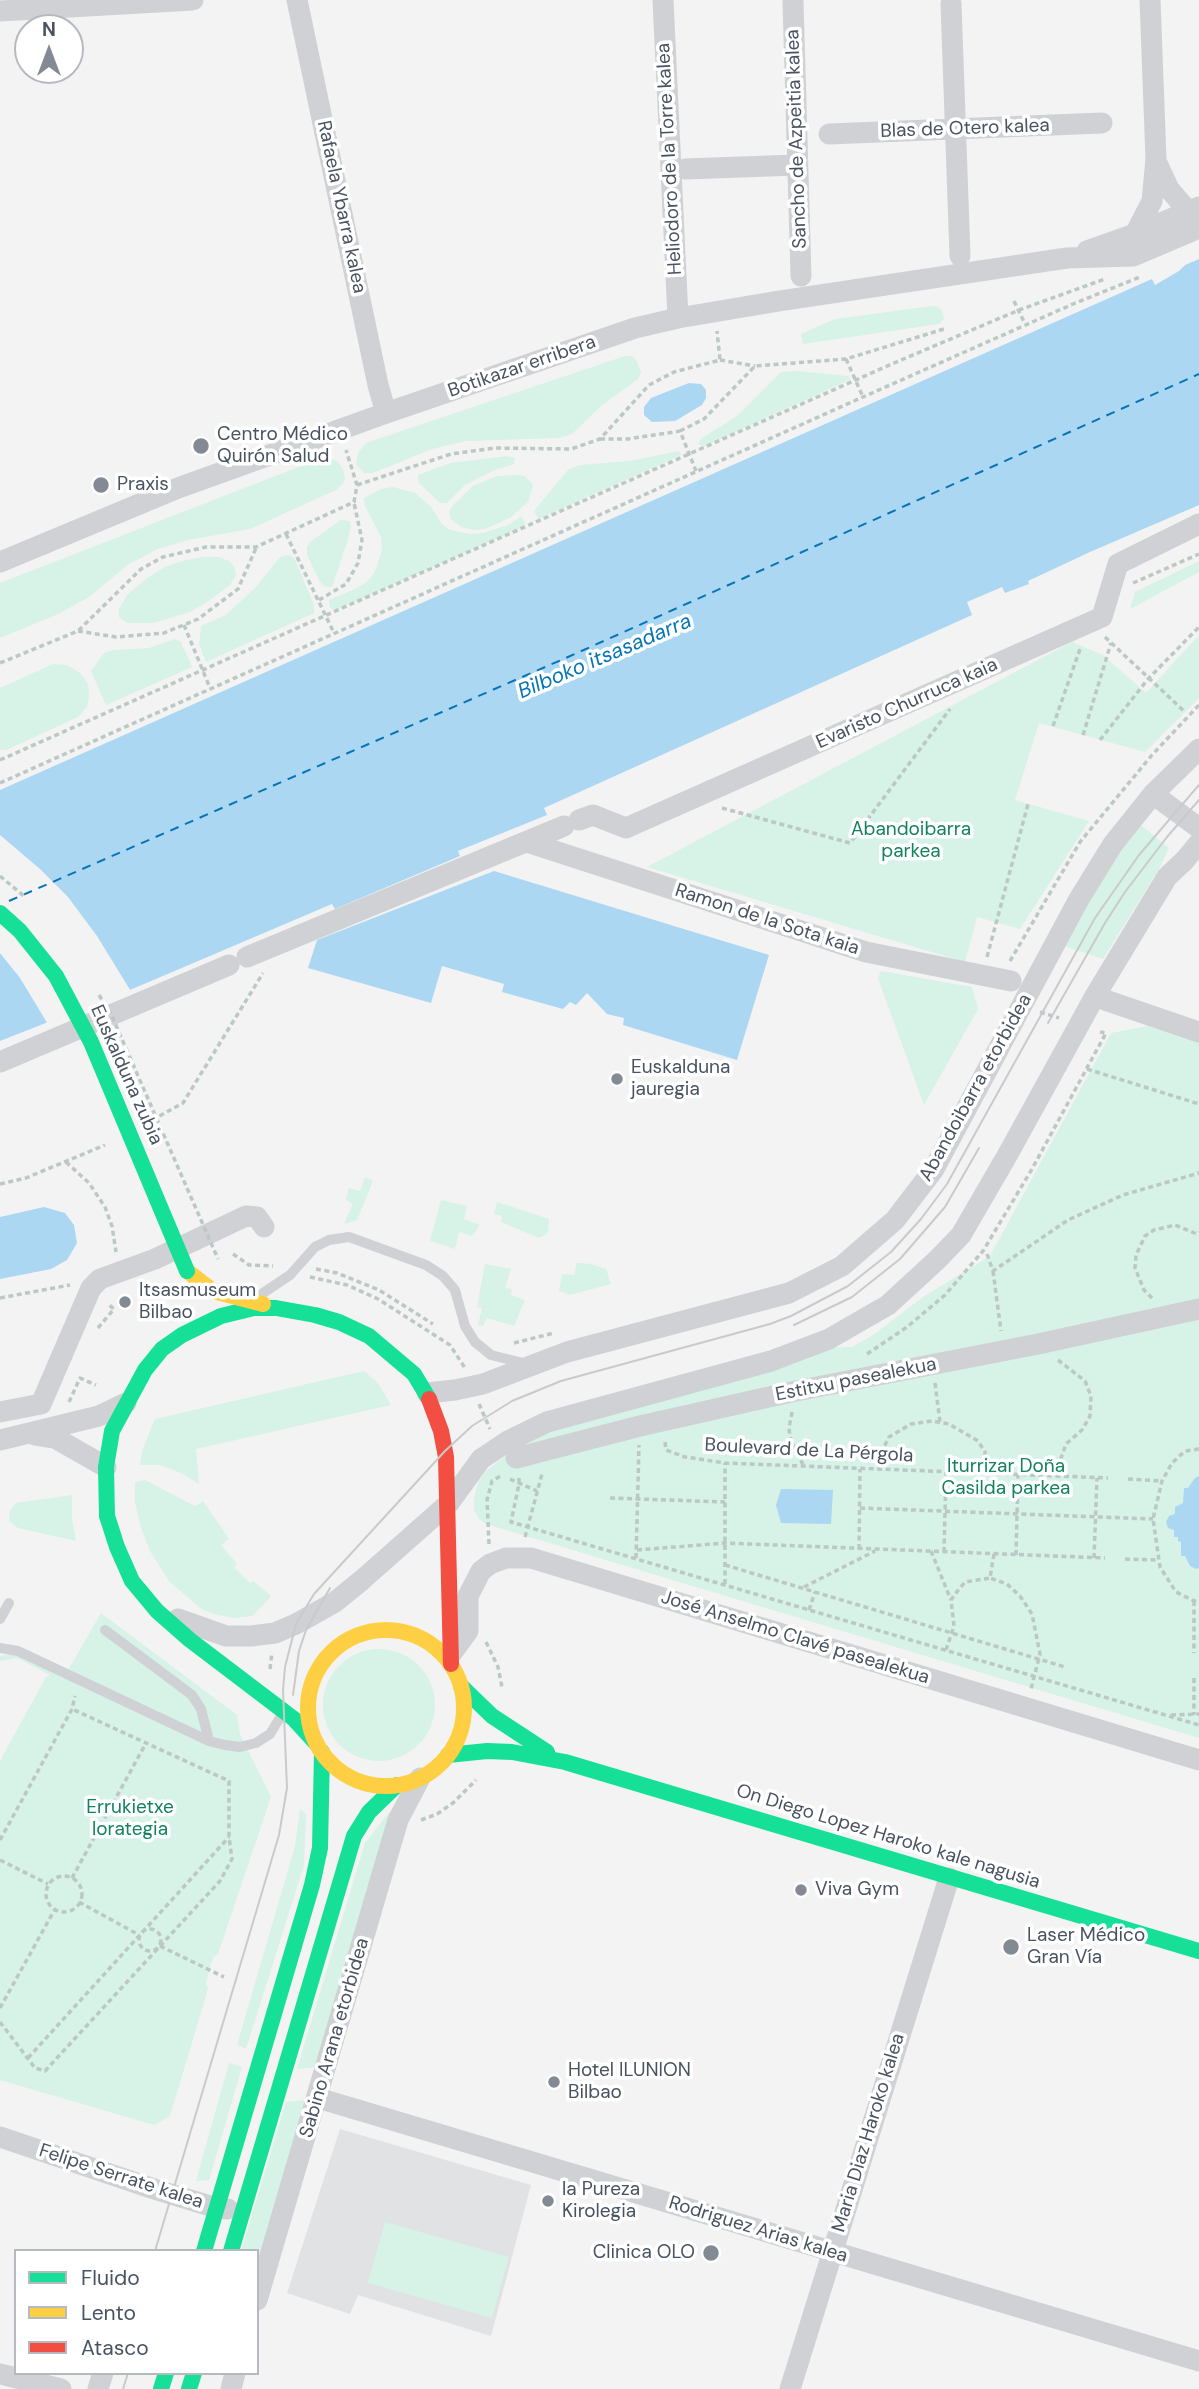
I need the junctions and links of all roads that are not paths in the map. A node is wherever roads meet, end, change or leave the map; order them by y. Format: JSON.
{"nodes":[{"id":1,"x":193,"y":0,"type":"edge"},
{"id":2,"x":297,"y":0,"type":"edge"},
{"id":3,"x":663,"y":0,"type":"edge"},
{"id":4,"x":1150,"y":0,"type":"edge"},
{"id":5,"x":793,"y":2,"type":"dead end"},
{"id":6,"x":951,"y":4,"type":"dead end"},
{"id":7,"x":0,"y":11,"type":"edge"},
{"id":8,"x":1101,"y":123,"type":"dead end"},
{"id":9,"x":955,"y":129,"type":"junction"},
{"id":10,"x":814,"y":135,"type":"junction"},
{"id":11,"x":1156,"y":159,"type":"junction"},
{"id":12,"x":797,"y":165,"type":"junction"},
{"id":13,"x":685,"y":169,"type":"dead end"},
{"id":14,"x":1196,"y":214,"type":"edge"},
{"id":15,"x":1135,"y":234,"type":"junction"},
{"id":16,"x":960,"y":256,"type":"dead end"},
{"id":17,"x":1067,"y":258,"type":"junction"},
{"id":18,"x":801,"y":276,"type":"dead end"},
{"id":19,"x":678,"y":318,"type":"junction"},
{"id":20,"x":386,"y":413,"type":"junction"},
{"id":21,"x":1199,"y":524,"type":"edge"},
{"id":22,"x":0,"y":562,"type":"edge"},
{"id":23,"x":1199,"y":749,"type":"edge"},
{"id":24,"x":1153,"y":794,"type":"junction"},
{"id":25,"x":1199,"y":828,"type":"edge"},
{"id":26,"x":527,"y":842,"type":"junction"},
{"id":27,"x":1199,"y":843,"type":"edge"},
{"id":28,"x":0,"y":913,"type":"edge"},
{"id":29,"x":1011,"y":981,"type":"dead end"},
{"id":30,"x":1105,"y":1000,"type":"dead end"},
{"id":31,"x":1199,"y":1032,"type":"edge"},
{"id":32,"x":0,"y":1062,"type":"edge"},
{"id":33,"x":264,"y":1227,"type":"dead end"},
{"id":34,"x":187,"y":1271,"type":"junction"},
{"id":35,"x":186,"y":1290,"type":"dead end"},
{"id":36,"x":243,"y":1300,"type":"junction"},
{"id":37,"x":276,"y":1308,"type":"junction"},
{"id":38,"x":1199,"y":1309,"type":"edge"},
{"id":39,"x":180,"y":1313,"type":"dead end"},
{"id":40,"x":162,"y":1349,"type":"junction"},
{"id":41,"x":530,"y":1365,"type":"junction"},
{"id":42,"x":427,"y":1393,"type":"junction"},
{"id":43,"x":126,"y":1403,"type":"junction"},
{"id":44,"x":0,"y":1412,"type":"edge"},
{"id":45,"x":30,"y":1434,"type":"junction"},
{"id":46,"x":0,"y":1440,"type":"edge"},
{"id":47,"x":516,"y":1458,"type":"road end"},
{"id":48,"x":106,"y":1467,"type":"junction"},
{"id":49,"x":449,"y":1503,"type":"junction"},
{"id":50,"x":9,"y":1603,"type":"dead end"},
{"id":51,"x":157,"y":1611,"type":"junction"},
{"id":52,"x":0,"y":1619,"type":"edge"},
{"id":53,"x":105,"y":1630,"type":"dead end"},
{"id":54,"x":0,"y":1648,"type":"edge"},
{"id":55,"x":451,"y":1659,"type":"junction"},
{"id":56,"x":461,"y":1686,"type":"junction"},
{"id":57,"x":284,"y":1712,"type":"junction"},
{"id":58,"x":209,"y":1741,"type":"junction"},
{"id":59,"x":319,"y":1748,"type":"junction"},
{"id":60,"x":448,"y":1755,"type":"junction"},
{"id":61,"x":1199,"y":1760,"type":"edge"},
{"id":62,"x":565,"y":1762,"type":"junction"},
{"id":63,"x":420,"y":1778,"type":"junction"},
{"id":64,"x":397,"y":1785,"type":"junction"},
{"id":65,"x":949,"y":1878,"type":"junction"},
{"id":66,"x":1199,"y":1951,"type":"edge"},
{"id":67,"x":318,"y":2098,"type":"junction"},
{"id":68,"x":0,"y":2137,"type":"edge"},
{"id":69,"x":217,"y":2208,"type":"junction"},
{"id":70,"x":243,"y":2210,"type":"junction"},
{"id":71,"x":205,"y":2249,"type":"edge"},
{"id":72,"x":232,"y":2249,"type":"edge"},
{"id":73,"x":831,"y":2253,"type":"junction"},
{"id":74,"x":259,"y":2293,"type":"edge"},
{"id":75,"x":1199,"y":2361,"type":"edge"},
{"id":76,"x":0,"y":2374,"type":"edge"},
{"id":77,"x":61,"y":2389,"type":"edge"},
{"id":78,"x":790,"y":2389,"type":"edge"}],
"edges":[{"from":1,"to":7,"type":"street"},
{"from":2,"to":20,"type":"street","name":"Rafaela Ybarra kalea"},
{"from":3,"to":19,"type":"street","name":"Heliodoro de la Torre kalea"},
{"from":4,"to":11,"type":"street"},
{"from":5,"to":10,"type":"street","name":"Sancho de Azpeitia kalea"},
{"from":6,"to":9,"type":"street"},
{"from":8,"to":9,"type":"street","name":"Blas de Otero kalea"},
{"from":9,"to":10,"type":"street","name":"Blas de Otero kalea"},
{"from":9,"to":16,"type":"street"},
{"from":10,"to":12,"type":"street","name":"Sancho de Azpeitia kalea"},
{"from":11,"to":14,"type":"street"},
{"from":11,"to":15,"type":"street"},
{"from":12,"to":13,"type":"street"},
{"from":12,"to":18,"type":"street","name":"Sancho de Azpeitia kalea"},
{"from":14,"to":15,"type":"street","name":"Botikazar erribera"},
{"from":14,"to":17,"type":"street","name":"Botikazar erribera"},
{"from":15,"to":17,"type":"street","name":"Botikazar erribera"},
{"from":17,"to":19,"type":"street","name":"Botikazar erribera"},
{"from":19,"to":20,"type":"street","name":"Botikazar erribera"},
{"from":20,"to":22,"type":"street","name":"Botikazar erribera"},
{"from":21,"to":26,"type":"street","name":"Evaristo Churruca kaia"},
{"from":23,"to":24,"type":"street","name":"Abandoibarra etorbidea"},
{"from":24,"to":25,"type":"street"},
{"from":24,"to":41,"type":"street","name":"Abandoibarra etorbidea"},
{"from":26,"to":29,"type":"street","name":"Ramon de la Sota kaia"},
{"from":26,"to":32,"type":"street","name":"Evaristo Churruca kaia"},
{"from":27,"to":49,"type":"street"},
{"from":28,"to":34,"type":"main road","name":"Euskalduna zubia","bridge":true},
{"from":30,"to":31,"type":"street"},
{"from":33,"to":44,"type":"street"},
{"from":34,"to":35,"type":"main road","name":"Euskalduna zubia"},
{"from":34,"to":36,"type":"main road"},
{"from":36,"to":37,"type":"main road"},
{"from":36,"to":41,"type":"lane"},
{"from":37,"to":40,"type":"main road"},
{"from":37,"to":42,"type":"main road"},
{"from":38,"to":47,"type":"street","name":"Estitxu pasealekua"},
{"from":39,"to":40,"type":"main road"},
{"from":40,"to":43,"type":"main road"},
{"from":41,"to":42,"type":"street","name":"Abandoibarra etorbidea"},
{"from":42,"to":49,"type":"main road"},
{"from":43,"to":45,"type":"street"},
{"from":43,"to":48,"type":"main road"},
{"from":45,"to":46,"type":"street"},
{"from":45,"to":48,"type":"street"},
{"from":48,"to":51,"type":"main road"},
{"from":49,"to":51,"type":"street"},
{"from":49,"to":55,"type":"main road"},
{"from":50,"to":52,"type":"lane"},
{"from":51,"to":57,"type":"main road"},
{"from":53,"to":58,"type":"lane"},
{"from":54,"to":58,"type":"lane"},
{"from":55,"to":56,"type":"main road"},
{"from":55,"to":59,"type":"main road"},
{"from":55,"to":61,"type":"street","name":"José Anselmo Clavé pasealekua"},
{"from":56,"to":60,"type":"main road"},
{"from":56,"to":62,"type":"main road","name":"On Diego Lopez Haroko kale nagusia"},
{"from":57,"to":58,"type":"lane"},
{"from":57,"to":59,"type":"main road"},
{"from":59,"to":64,"type":"main road"},
{"from":59,"to":69,"type":"main road"},
{"from":60,"to":62,"type":"main road","name":"On Diego Lopez Haroko kale nagusia"},
{"from":60,"to":63,"type":"main road"},
{"from":62,"to":65,"type":"main road","name":"On Diego Lopez Haroko kale nagusia"},
{"from":63,"to":64,"type":"main road"},
{"from":63,"to":67,"type":"street","name":"Sabino Arana etorbidea"},
{"from":64,"to":70,"type":"main road","name":"Sabino Arana etorbidea"},
{"from":65,"to":66,"type":"main road","name":"On Diego Lopez Haroko kale nagusia"},
{"from":65,"to":73,"type":"street","name":"Maria Diaz Haroko kalea"},
{"from":67,"to":73,"type":"street","name":"Rodriguez Arias kalea"},
{"from":67,"to":74,"type":"street","name":"Sabino Arana etorbidea"},
{"from":68,"to":69,"type":"street","name":"Felipe Serrate kalea"},
{"from":69,"to":70,"type":"street","name":"Felipe Serrate kalea"},
{"from":69,"to":71,"type":"main road"},
{"from":70,"to":72,"type":"main road","name":"Sabino Arana etorbidea"},
{"from":73,"to":75,"type":"street","name":"Rodriguez Arias kalea"},
{"from":73,"to":78,"type":"street","name":"Maria Diaz Haroko kalea"},
{"from":76,"to":77,"type":"street"}]}
